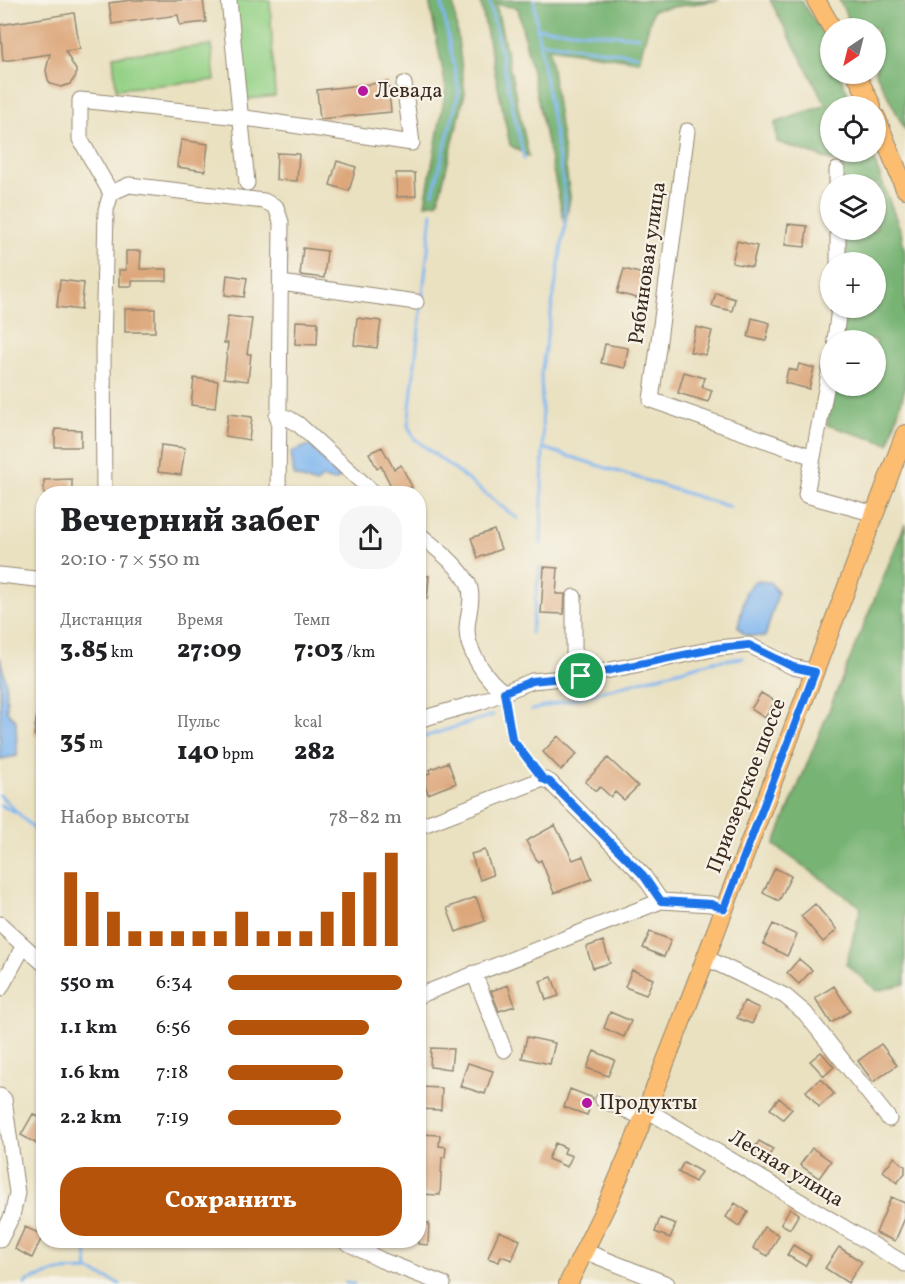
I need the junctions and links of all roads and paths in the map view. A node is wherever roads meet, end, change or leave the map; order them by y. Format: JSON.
{"nodes":[{"id":1,"x":229,"y":0,"type":"edge"},
{"id":2,"x":816,"y":0,"type":"edge"},
{"id":3,"x":826,"y":18,"type":"edge"},
{"id":4,"x":404,"y":84,"type":"dead end"},
{"id":5,"x":239,"y":117,"type":"junction"},
{"id":6,"x":687,"y":131,"type":"dead end"},
{"id":7,"x":886,"y":142,"type":"edge"},
{"id":8,"x":247,"y":183,"type":"dead end"},
{"id":9,"x":905,"y":189,"type":"edge"},
{"id":10,"x":111,"y":193,"type":"junction"},
{"id":11,"x":281,"y":283,"type":"junction"},
{"id":12,"x":416,"y":302,"type":"dead end"},
{"id":13,"x":825,"y":396,"type":"edge"},
{"id":14,"x":277,"y":416,"type":"junction"},
{"id":15,"x":905,"y":434,"type":"edge"},
{"id":16,"x":813,"y":457,"type":"junction"},
{"id":17,"x":104,"y":486,"type":"edge"},
{"id":18,"x":278,"y":486,"type":"edge"},
{"id":19,"x":366,"y":486,"type":"edge"},
{"id":20,"x":875,"y":514,"type":"junction"},
{"id":21,"x":426,"y":540,"type":"edge"},
{"id":22,"x":0,"y":575,"type":"edge"},
{"id":23,"x":36,"y":579,"type":"edge"},
{"id":24,"x":574,"y":597,"type":"dead end"},
{"id":25,"x":815,"y":672,"type":"junction"},
{"id":26,"x":574,"y":676,"type":"junction"},
{"id":27,"x":504,"y":692,"type":"junction"},
{"id":28,"x":426,"y":718,"type":"edge"},
{"id":29,"x":543,"y":779,"type":"junction"},
{"id":30,"x":426,"y":824,"type":"edge"},
{"id":31,"x":661,"y":901,"type":"junction"},
{"id":32,"x":724,"y":909,"type":"junction"},
{"id":33,"x":0,"y":924,"type":"edge"},
{"id":34,"x":23,"y":947,"type":"junction"},
{"id":35,"x":36,"y":958,"type":"edge"},
{"id":36,"x":706,"y":958,"type":"junction"},
{"id":37,"x":474,"y":973,"type":"junction"},
{"id":38,"x":0,"y":989,"type":"edge"},
{"id":39,"x":426,"y":993,"type":"edge"},
{"id":40,"x":504,"y":1050,"type":"dead end"},
{"id":41,"x":0,"y":1096,"type":"edge"},
{"id":42,"x":603,"y":1100,"type":"dead end"},
{"id":43,"x":645,"y":1114,"type":"junction"},
{"id":44,"x":889,"y":1119,"type":"dead end"},
{"id":45,"x":0,"y":1240,"type":"edge"},
{"id":46,"x":358,"y":1248,"type":"edge"},
{"id":47,"x":584,"y":1251,"type":"junction"},
{"id":48,"x":905,"y":1264,"type":"edge"},
{"id":49,"x":443,"y":1284,"type":"edge"},
{"id":50,"x":568,"y":1284,"type":"edge"},
{"id":51,"x":667,"y":1284,"type":"edge"}],
"edges":[{"from":1,"to":5,"type":"street"},
{"from":2,"to":3,"type":"main road"},
{"from":4,"to":5,"type":"street"},
{"from":5,"to":8,"type":"street"},
{"from":5,"to":10,"type":"street"},
{"from":6,"to":16,"type":"street","name":"Рябиновая улица"},
{"from":7,"to":9,"type":"main road"},
{"from":10,"to":11,"type":"street"},
{"from":10,"to":17,"type":"street"},
{"from":11,"to":12,"type":"street"},
{"from":11,"to":14,"type":"street"},
{"from":13,"to":16,"type":"street"},
{"from":14,"to":18,"type":"street"},
{"from":14,"to":19,"type":"street"},
{"from":15,"to":20,"type":"main road","name":"Приозерское шоссе"},
{"from":16,"to":20,"type":"street"},
{"from":20,"to":25,"type":"main road","name":"Приозерское шоссе"},
{"from":21,"to":27,"type":"street"},
{"from":22,"to":23,"type":"street"},
{"from":24,"to":26,"type":"street"},
{"from":25,"to":26,"type":"street"},
{"from":25,"to":32,"type":"main road","name":"Приозерское шоссе"},
{"from":26,"to":27,"type":"street"},
{"from":27,"to":28,"type":"street"},
{"from":27,"to":29,"type":"path"},
{"from":29,"to":30,"type":"street"},
{"from":29,"to":31,"type":"street"},
{"from":31,"to":32,"type":"street"},
{"from":31,"to":37,"type":"street"},
{"from":32,"to":36,"type":"main road","name":"Приозерское шоссе"},
{"from":33,"to":34,"type":"street"},
{"from":34,"to":35,"type":"street"},
{"from":34,"to":38,"type":"street"},
{"from":36,"to":43,"type":"main road","name":"Приозерское шоссе"},
{"from":36,"to":44,"type":"street"},
{"from":37,"to":39,"type":"street"},
{"from":37,"to":40,"type":"street"},
{"from":41,"to":45,"type":"street"},
{"from":42,"to":43,"type":"street","name":"Лесная улица"},
{"from":43,"to":47,"type":"main road","name":"Приозерское шоссе"},
{"from":43,"to":48,"type":"street","name":"Лесная улица"},
{"from":46,"to":49,"type":"street"},
{"from":47,"to":50,"type":"main road","name":"Приозерское шоссе"},
{"from":47,"to":51,"type":"street"}]}
